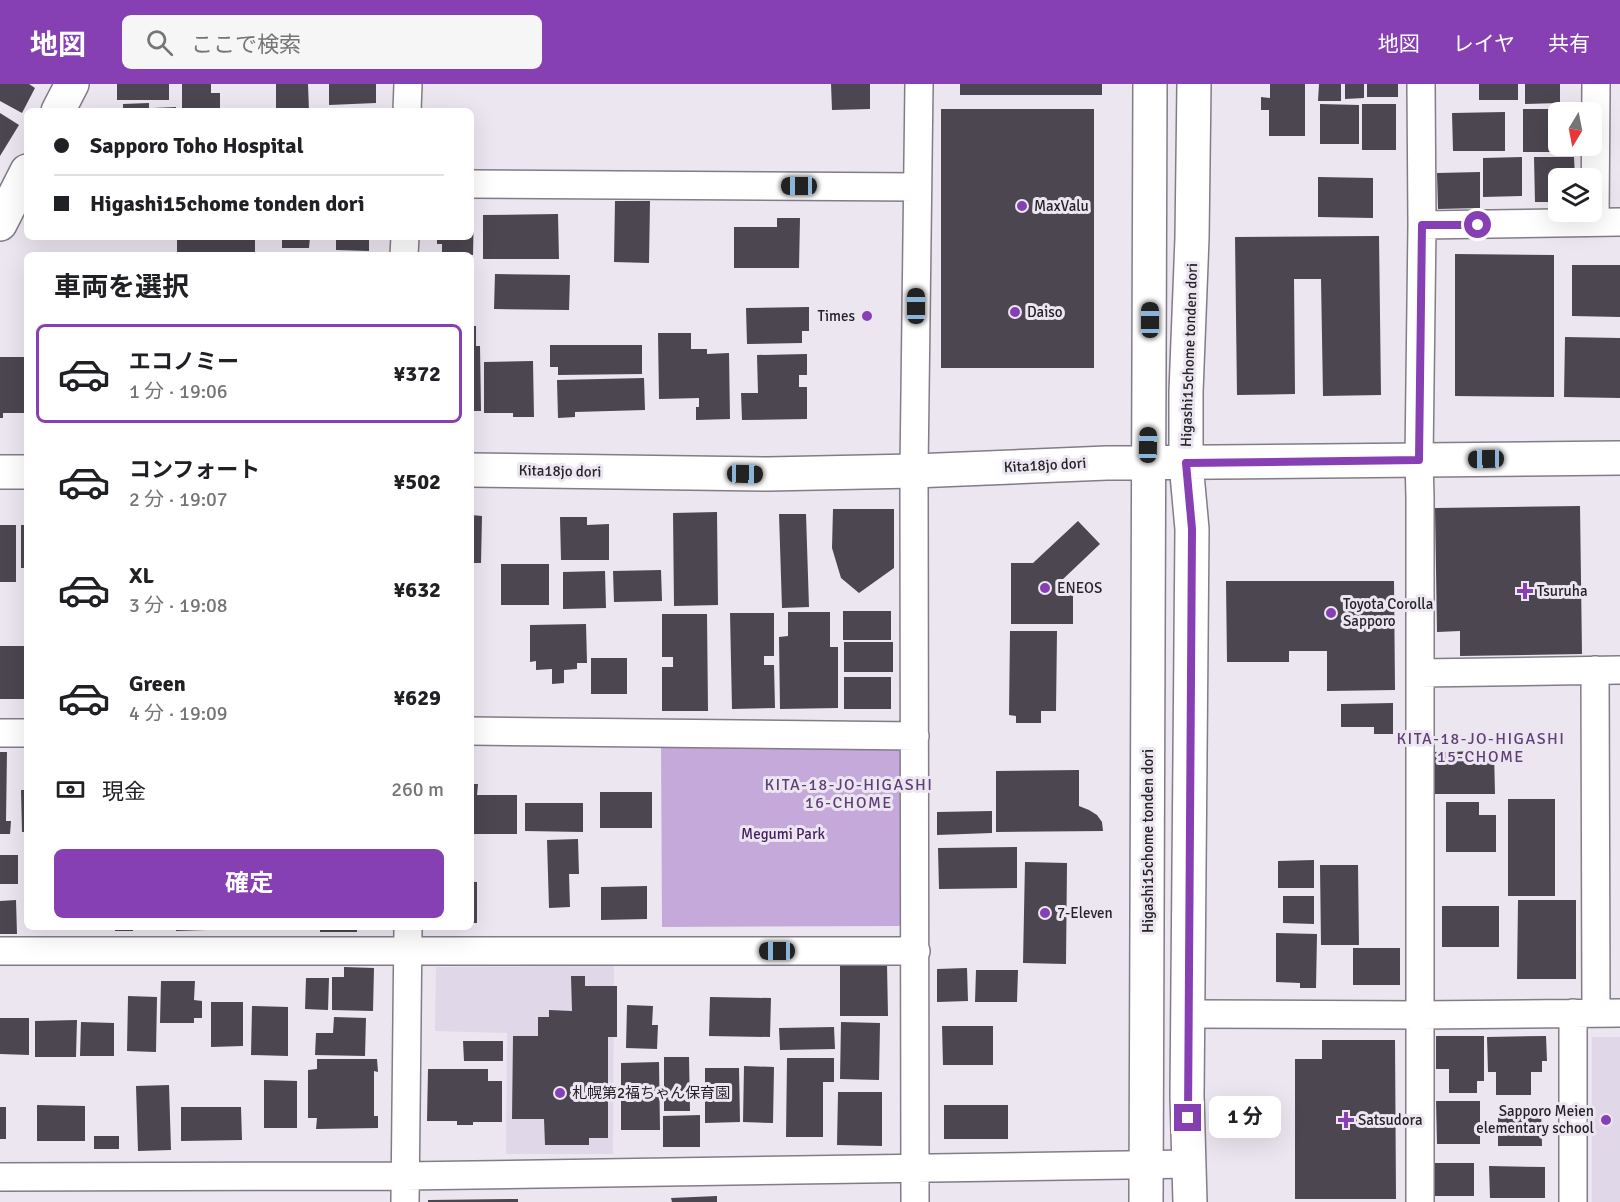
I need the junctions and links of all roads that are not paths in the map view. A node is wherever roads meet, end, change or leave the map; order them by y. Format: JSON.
{"nodes":[{"id":1,"x":72,"y":84,"type":"edge"},
{"id":2,"x":408,"y":84,"type":"edge"},
{"id":3,"x":919,"y":84,"type":"edge"},
{"id":4,"x":1150,"y":84,"type":"edge"},
{"id":5,"x":1194,"y":84,"type":"edge"},
{"id":6,"x":1421,"y":84,"type":"edge"},
{"id":7,"x":1596,"y":84,"type":"edge"},
{"id":8,"x":60,"y":108,"type":"edge"},
{"id":9,"x":407,"y":108,"type":"edge"},
{"id":10,"x":24,"y":181,"type":"edge"},
{"id":11,"x":474,"y":184,"type":"edge"},
{"id":12,"x":916,"y":187,"type":"junction"},
{"id":13,"x":1608,"y":222,"type":"edge"},
{"id":14,"x":0,"y":224,"type":"edge"},
{"id":15,"x":1422,"y":225,"type":"junction"},
{"id":16,"x":1620,"y":458,"type":"edge"},
{"id":17,"x":1419,"y":460,"type":"junction"},
{"id":18,"x":1148,"y":463,"type":"junction"},
{"id":19,"x":1186,"y":463,"type":"junction"},
{"id":20,"x":474,"y":470,"type":"edge"},
{"id":21,"x":915,"y":471,"type":"junction"},
{"id":22,"x":0,"y":472,"type":"edge"},
{"id":23,"x":24,"y":472,"type":"edge"},
{"id":24,"x":1607,"y":670,"type":"edge"},
{"id":25,"x":1420,"y":673,"type":"junction"},
{"id":26,"x":474,"y":731,"type":"edge"},
{"id":27,"x":0,"y":733,"type":"edge"},
{"id":28,"x":24,"y":733,"type":"edge"},
{"id":29,"x":915,"y":736,"type":"junction"},
{"id":30,"x":408,"y":939,"type":"edge"},
{"id":31,"x":0,"y":951,"type":"edge"},
{"id":32,"x":916,"y":951,"type":"junction"},
{"id":33,"x":1596,"y":1013,"type":"edge"},
{"id":34,"x":1188,"y":1014,"type":"junction"},
{"id":35,"x":1419,"y":1015,"type":"junction"},
{"id":36,"x":1190,"y":1164,"type":"junction"},
{"id":37,"x":1146,"y":1165,"type":"junction"},
{"id":38,"x":915,"y":1167,"type":"junction"},
{"id":39,"x":0,"y":1177,"type":"edge"},
{"id":40,"x":405,"y":1189,"type":"edge"},
{"id":41,"x":915,"y":1202,"type":"edge"},
{"id":42,"x":1146,"y":1202,"type":"edge"},
{"id":43,"x":1190,"y":1202,"type":"edge"},
{"id":44,"x":1420,"y":1202,"type":"edge"},
{"id":45,"x":1573,"y":1202,"type":"edge"}],
"edges":[{"from":1,"to":8,"type":"street"},
{"from":2,"to":9,"type":"street"},
{"from":3,"to":12,"type":"street"},
{"from":4,"to":18,"type":"street","name":"Higashi15chome tonden dori"},
{"from":5,"to":19,"type":"street","name":"Higashi15chome tonden dori"},
{"from":6,"to":15,"type":"street"},
{"from":7,"to":13,"type":"street"},
{"from":10,"to":14,"type":"street"},
{"from":11,"to":12,"type":"street"},
{"from":12,"to":21,"type":"street"},
{"from":13,"to":15,"type":"street"},
{"from":15,"to":17,"type":"street"},
{"from":16,"to":17,"type":"street","name":"Kita18jo dori"},
{"from":17,"to":19,"type":"street","name":"Kita18jo dori"},
{"from":17,"to":25,"type":"street"},
{"from":18,"to":19,"type":"street","name":"Kita18jo dori"},
{"from":18,"to":21,"type":"street","name":"Kita18jo dori"},
{"from":18,"to":37,"type":"street","name":"Higashi15chome tonden dori"},
{"from":19,"to":34,"type":"street","name":"Higashi15chome tonden dori"},
{"from":20,"to":21,"type":"street","name":"Kita18jo dori"},
{"from":21,"to":29,"type":"street"},
{"from":22,"to":23,"type":"street"},
{"from":24,"to":25,"type":"street"},
{"from":24,"to":33,"type":"street"},
{"from":25,"to":35,"type":"street"},
{"from":26,"to":29,"type":"street"},
{"from":27,"to":28,"type":"street"},
{"from":29,"to":32,"type":"street"},
{"from":30,"to":31,"type":"street"},
{"from":30,"to":32,"type":"street"},
{"from":30,"to":40,"type":"street"},
{"from":32,"to":38,"type":"street"},
{"from":33,"to":35,"type":"street"},
{"from":33,"to":45,"type":"street"},
{"from":34,"to":35,"type":"street"},
{"from":34,"to":36,"type":"street","name":"Higashi15chome tonden dori"},
{"from":35,"to":44,"type":"street"},
{"from":36,"to":37,"type":"street"},
{"from":36,"to":43,"type":"street","name":"Higashi15chome tonden dori"},
{"from":37,"to":38,"type":"street"},
{"from":37,"to":42,"type":"street","name":"Higashi15chome tonden dori"},
{"from":38,"to":40,"type":"street"},
{"from":38,"to":41,"type":"street"},
{"from":39,"to":40,"type":"street"}]}
